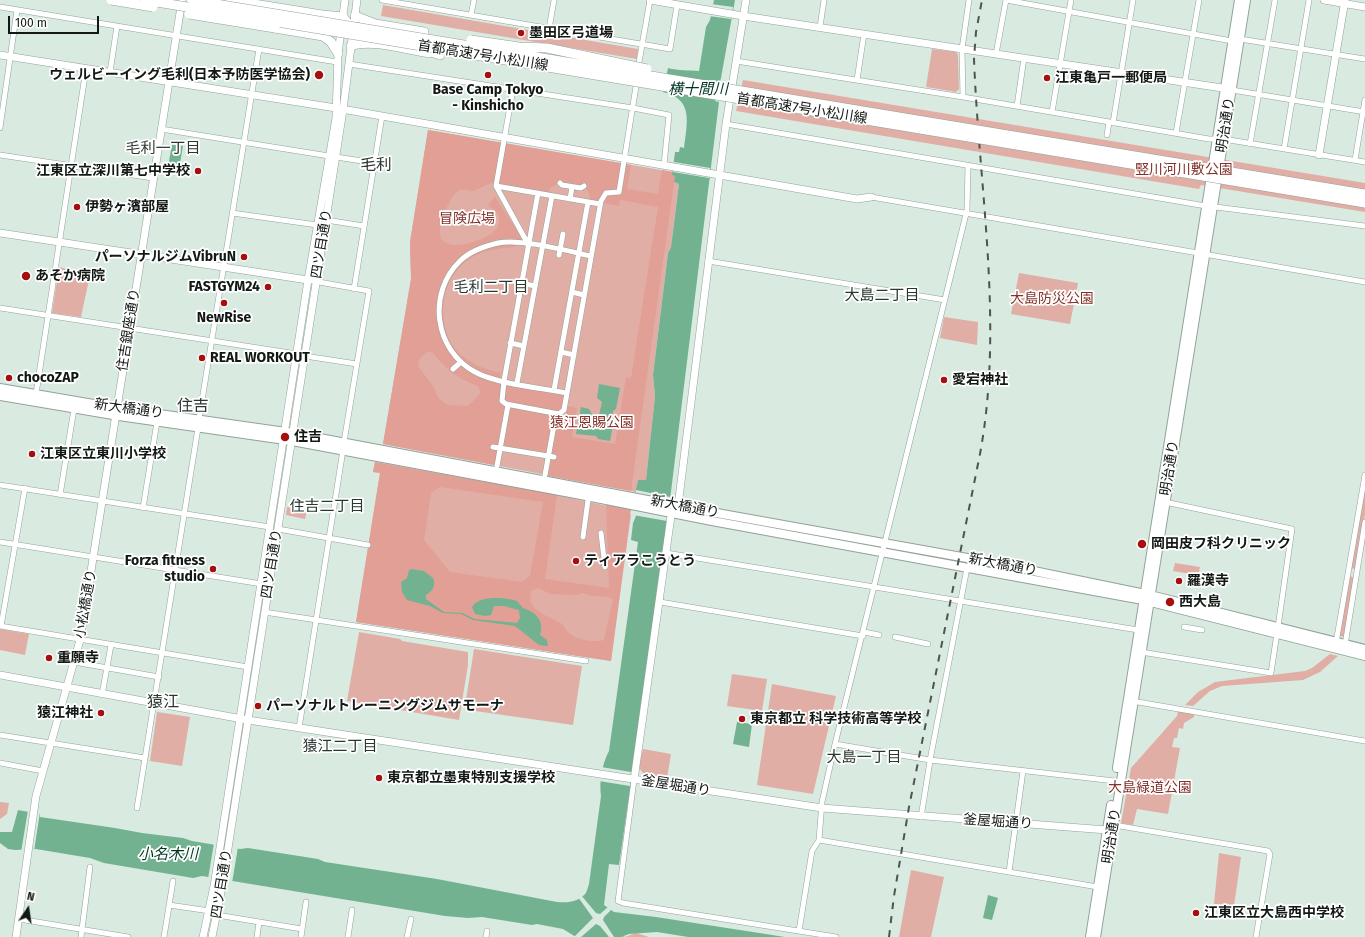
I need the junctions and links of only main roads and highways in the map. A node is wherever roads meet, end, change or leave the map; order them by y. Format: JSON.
{"nodes":[{"id":1,"x":111,"y":0,"type":"edge"},
{"id":2,"x":145,"y":0,"type":"edge"},
{"id":3,"x":192,"y":0,"type":"edge"},
{"id":4,"x":229,"y":0,"type":"edge"},
{"id":5,"x":1239,"y":0,"type":"edge"},
{"id":6,"x":1246,"y":0,"type":"edge"},
{"id":7,"x":354,"y":23,"type":"junction"},
{"id":8,"x":323,"y":36,"type":"junction"},
{"id":9,"x":340,"y":39,"type":"road end"},
{"id":10,"x":1236,"y":40,"type":"junction"},
{"id":11,"x":351,"y":46,"type":"road end"},
{"id":12,"x":440,"y":55,"type":"junction"},
{"id":13,"x":337,"y":57,"type":"road end"},
{"id":14,"x":725,"y":87,"type":"junction"},
{"id":15,"x":676,"y":88,"type":"junction"},
{"id":16,"x":1365,"y":194,"type":"edge"},
{"id":17,"x":1365,"y":203,"type":"edge"},
{"id":18,"x":1201,"y":253,"type":"junction"},
{"id":19,"x":0,"y":388,"type":"edge"},
{"id":20,"x":0,"y":396,"type":"edge"},
{"id":21,"x":116,"y":415,"type":"junction"},
{"id":22,"x":198,"y":423,"type":"junction"},
{"id":23,"x":288,"y":436,"type":"junction"},
{"id":24,"x":343,"y":446,"type":"junction"},
{"id":25,"x":672,"y":508,"type":"junction"},
{"id":26,"x":1147,"y":597,"type":"junction"},
{"id":27,"x":1344,"y":647,"type":"junction"},
{"id":28,"x":1365,"y":649,"type":"edge"},
{"id":29,"x":1365,"y":656,"type":"edge"},
{"id":30,"x":1130,"y":703,"type":"junction"},
{"id":31,"x":1090,"y":937,"type":"edge"},
{"id":32,"x":1096,"y":937,"type":"edge"}],
"edges":[{"from":1,"to":8,"type":"highway","bridge":true},
{"from":2,"to":15,"type":"highway","name":"首都高速7号小松川線","bridge":true},
{"from":3,"to":14,"type":"highway","name":"首都高速7号小松川線","bridge":true},
{"from":4,"to":7,"type":"highway"},
{"from":5,"to":10,"type":"main road","name":"明治通り"},
{"from":6,"to":10,"type":"main road","name":"明治通り"},
{"from":7,"to":12,"type":"highway"},
{"from":7,"to":14,"type":"highway","bridge":true},
{"from":8,"to":9,"type":"highway"},
{"from":8,"to":13,"type":"highway"},
{"from":10,"to":18,"type":"main road","name":"明治通り","bridge":true},
{"from":11,"to":12,"type":"highway"},
{"from":12,"to":15,"type":"highway","bridge":true},
{"from":14,"to":16,"type":"highway","name":"首都高速7号小松川線","bridge":true},
{"from":15,"to":17,"type":"highway","name":"首都高速7号小松川線","bridge":true},
{"from":18,"to":26,"type":"main road","name":"明治通り"},
{"from":18,"to":26,"type":"main road","name":"明治通り"},
{"from":19,"to":21,"type":"main road","name":"新大橋通り"},
{"from":20,"to":21,"type":"main road","name":"新大橋通り"},
{"from":21,"to":22,"type":"main road","name":"新大橋通り"},
{"from":21,"to":22,"type":"main road","name":"新大橋通り"},
{"from":22,"to":23,"type":"main road","name":"新大橋通り"},
{"from":23,"to":24,"type":"main road","name":"新大橋通り"},
{"from":23,"to":24,"type":"main road","name":"新大橋通り"},
{"from":24,"to":25,"type":"main road","name":"新大橋通り"},
{"from":25,"to":26,"type":"main road","name":"新大橋通り"},
{"from":25,"to":26,"type":"main road","name":"新大橋通り"},
{"from":26,"to":27,"type":"main road","name":"新大橋通り"},
{"from":26,"to":30,"type":"main road","name":"明治通り"},
{"from":26,"to":30,"type":"main road","name":"明治通り"},
{"from":27,"to":28,"type":"main road","name":"新大橋通り"},
{"from":27,"to":29,"type":"main road","name":"新大橋通り"},
{"from":30,"to":31,"type":"main road","name":"明治通り"},
{"from":30,"to":32,"type":"main road","name":"明治通り"}]}
